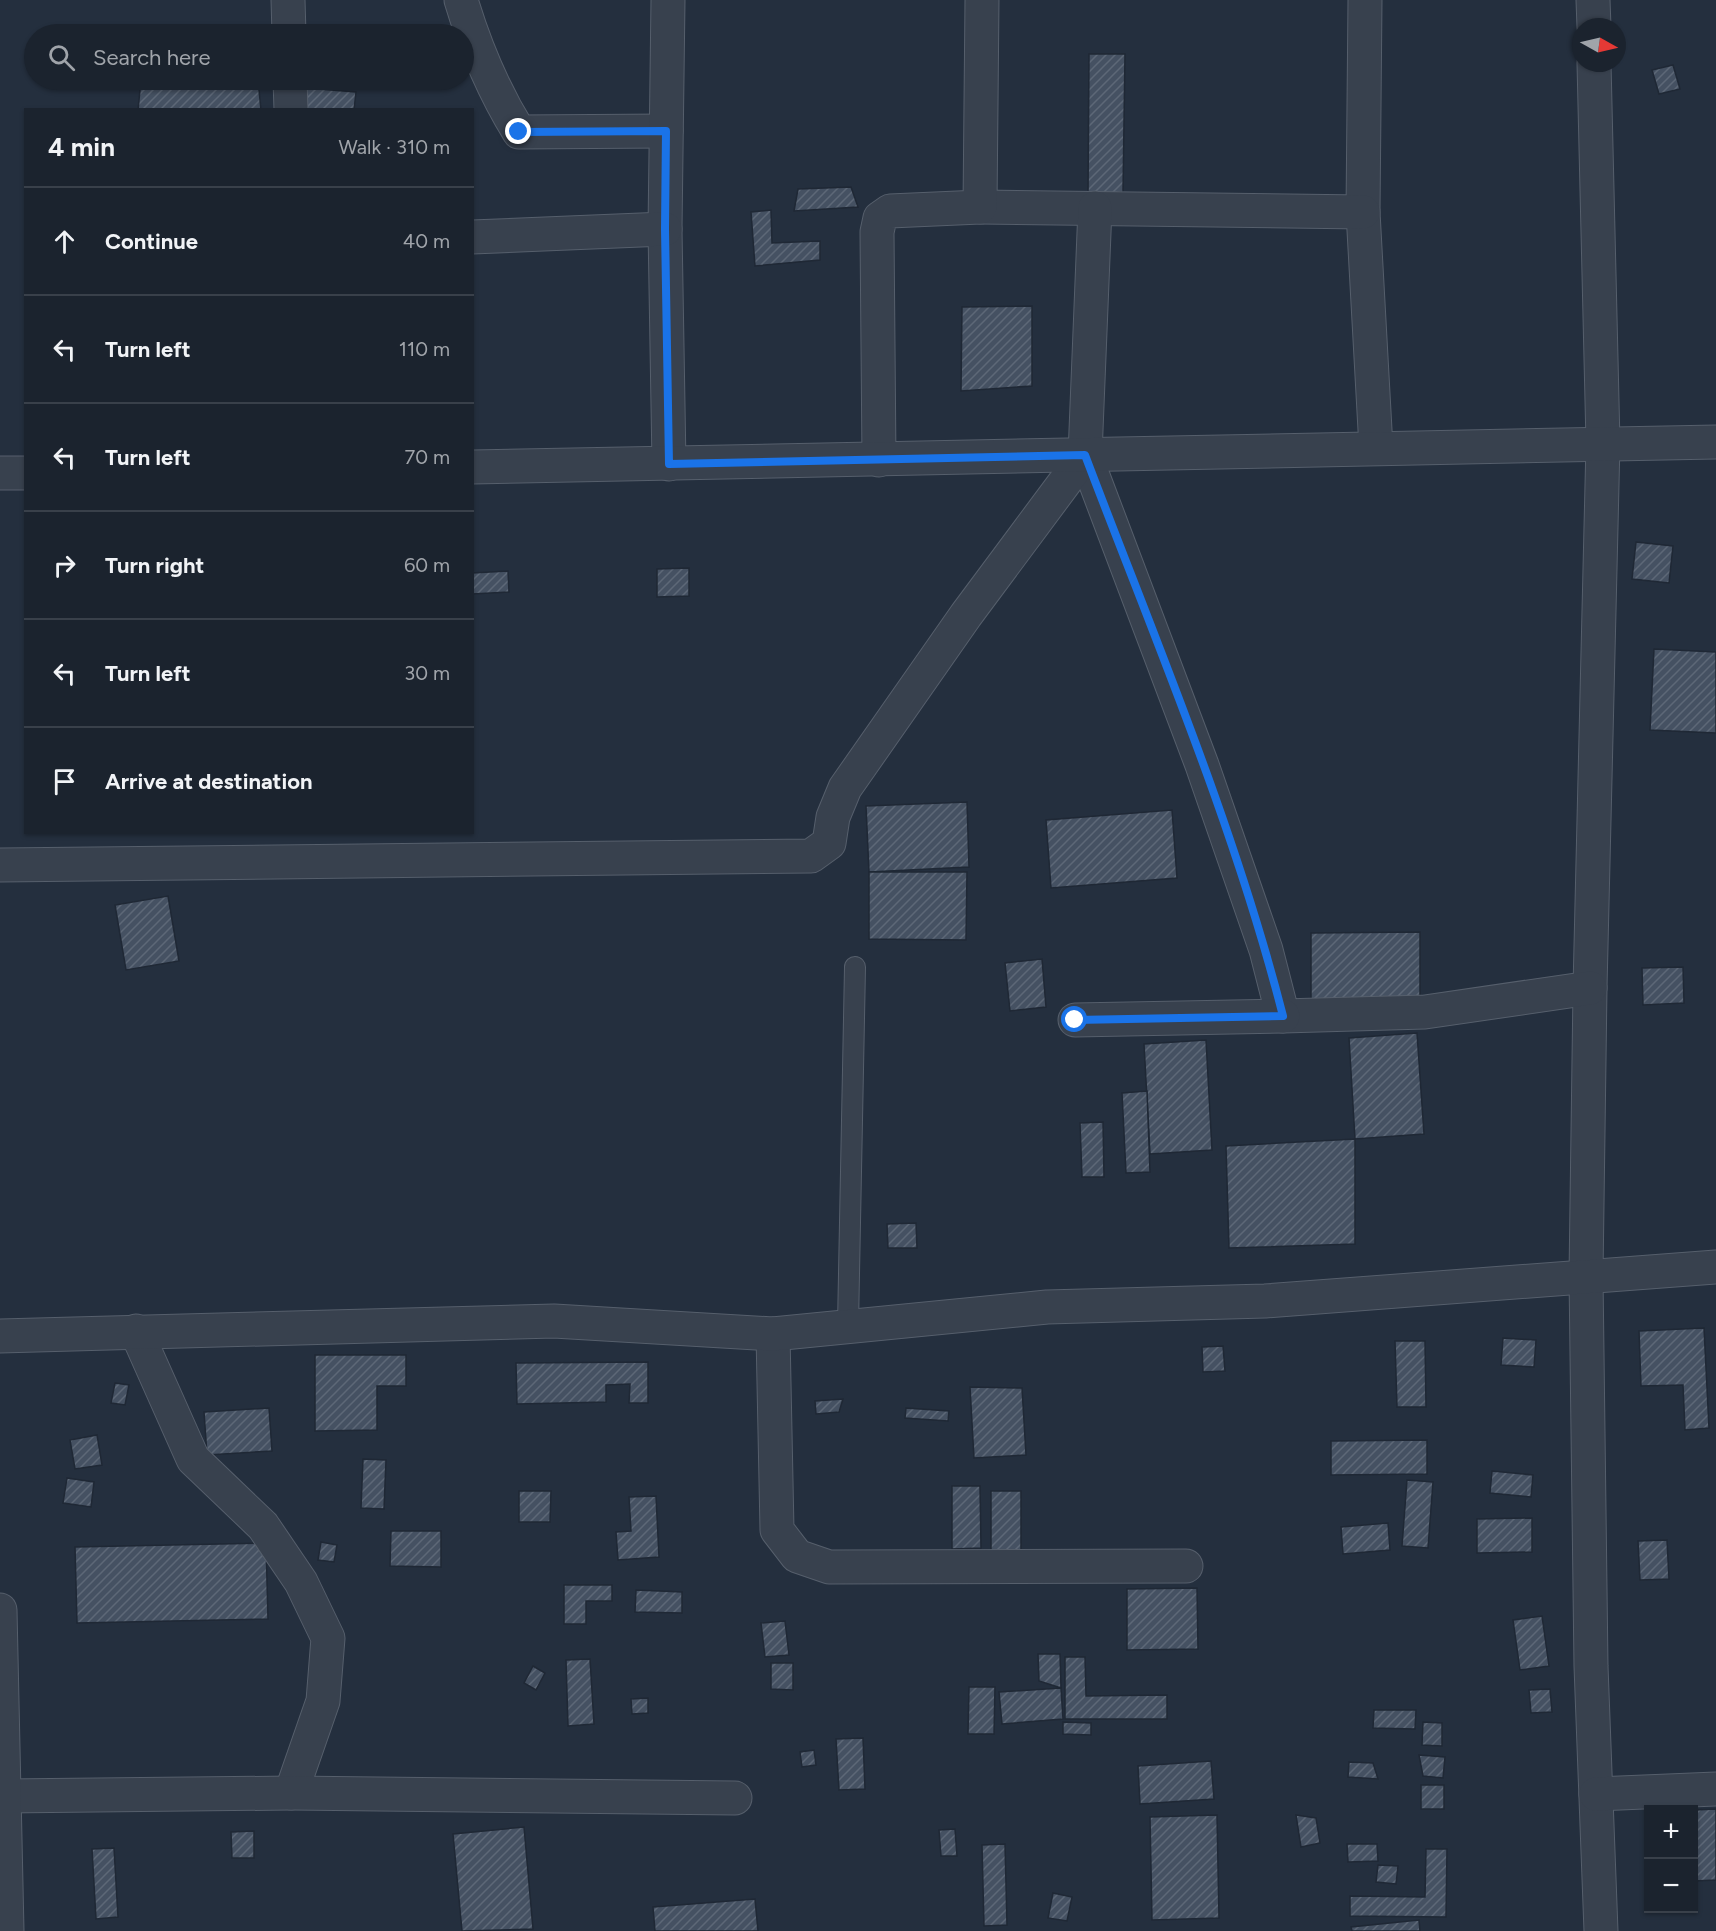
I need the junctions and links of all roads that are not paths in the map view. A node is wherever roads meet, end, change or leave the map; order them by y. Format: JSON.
{"nodes":[{"id":1,"x":288,"y":0,"type":"edge"},
{"id":2,"x":461,"y":0,"type":"edge"},
{"id":3,"x":668,"y":0,"type":"edge"},
{"id":4,"x":982,"y":0,"type":"edge"},
{"id":5,"x":1365,"y":0,"type":"edge"},
{"id":6,"x":1593,"y":0,"type":"edge"},
{"id":7,"x":1594,"y":18,"type":"edge"},
{"id":8,"x":289,"y":24,"type":"edge"},
{"id":9,"x":468,"y":24,"type":"edge"},
{"id":10,"x":474,"y":41,"type":"edge"},
{"id":11,"x":1594,"y":72,"type":"edge"},
{"id":12,"x":290,"y":90,"type":"edge"},
{"id":13,"x":291,"y":108,"type":"edge"},
{"id":14,"x":666,"y":131,"type":"junction"},
{"id":15,"x":980,"y":207,"type":"junction"},
{"id":16,"x":1095,"y":208,"type":"junction"},
{"id":17,"x":1364,"y":212,"type":"junction"},
{"id":18,"x":665,"y":229,"type":"junction"},
{"id":19,"x":474,"y":237,"type":"edge"},
{"id":20,"x":1716,"y":442,"type":"edge"},
{"id":21,"x":1603,"y":443,"type":"junction"},
{"id":22,"x":1376,"y":448,"type":"junction"},
{"id":23,"x":1085,"y":455,"type":"junction"},
{"id":24,"x":879,"y":460,"type":"junction"},
{"id":25,"x":669,"y":464,"type":"junction"},
{"id":26,"x":474,"y":467,"type":"edge"},
{"id":27,"x":0,"y":473,"type":"edge"},
{"id":28,"x":24,"y":473,"type":"edge"},
{"id":29,"x":0,"y":865,"type":"edge"},
{"id":30,"x":855,"y":967,"type":"dead end"},
{"id":31,"x":1590,"y":988,"type":"junction"},
{"id":32,"x":1283,"y":1016,"type":"junction"},
{"id":33,"x":1075,"y":1020,"type":"dead end"},
{"id":34,"x":1716,"y":1267,"type":"edge"},
{"id":35,"x":1586,"y":1276,"type":"junction"},
{"id":36,"x":848,"y":1325,"type":"junction"},
{"id":37,"x":136,"y":1331,"type":"junction"},
{"id":38,"x":774,"y":1334,"type":"junction"},
{"id":39,"x":0,"y":1336,"type":"edge"},
{"id":40,"x":1186,"y":1566,"type":"dead end"},
{"id":41,"x":0,"y":1610,"type":"edge"},
{"id":42,"x":1,"y":1702,"type":"edge"},
{"id":43,"x":1716,"y":1789,"type":"edge"},
{"id":44,"x":291,"y":1793,"type":"junction"},
{"id":45,"x":1596,"y":1794,"type":"junction"},
{"id":46,"x":4,"y":1796,"type":"junction"},
{"id":47,"x":735,"y":1798,"type":"dead end"},
{"id":48,"x":7,"y":1931,"type":"edge"},
{"id":49,"x":1601,"y":1931,"type":"edge"}],
"edges":[{"from":1,"to":8,"type":"street"},
{"from":2,"to":9,"type":"street"},
{"from":3,"to":14,"type":"street"},
{"from":4,"to":15,"type":"street"},
{"from":5,"to":17,"type":"street"},
{"from":6,"to":7,"type":"street"},
{"from":10,"to":14,"type":"street"},
{"from":11,"to":21,"type":"street"},
{"from":12,"to":13,"type":"street"},
{"from":14,"to":18,"type":"street"},
{"from":15,"to":16,"type":"street"},
{"from":15,"to":24,"type":"street"},
{"from":16,"to":17,"type":"street"},
{"from":16,"to":23,"type":"street"},
{"from":17,"to":22,"type":"street"},
{"from":18,"to":19,"type":"street"},
{"from":18,"to":25,"type":"street"},
{"from":20,"to":21,"type":"street"},
{"from":21,"to":22,"type":"street"},
{"from":21,"to":31,"type":"street"},
{"from":22,"to":23,"type":"street"},
{"from":23,"to":24,"type":"street"},
{"from":23,"to":29,"type":"street"},
{"from":23,"to":32,"type":"street"},
{"from":24,"to":25,"type":"street"},
{"from":25,"to":26,"type":"street"},
{"from":27,"to":28,"type":"street"},
{"from":30,"to":36,"type":"lane"},
{"from":31,"to":32,"type":"street"},
{"from":31,"to":35,"type":"street"},
{"from":32,"to":33,"type":"street"},
{"from":34,"to":35,"type":"street"},
{"from":35,"to":36,"type":"street"},
{"from":35,"to":45,"type":"street"},
{"from":36,"to":38,"type":"street"},
{"from":37,"to":38,"type":"street"},
{"from":37,"to":39,"type":"street"},
{"from":37,"to":44,"type":"street"},
{"from":38,"to":40,"type":"street"},
{"from":41,"to":42,"type":"street"},
{"from":42,"to":46,"type":"street"},
{"from":43,"to":45,"type":"street"},
{"from":44,"to":46,"type":"street"},
{"from":44,"to":47,"type":"street"},
{"from":45,"to":49,"type":"street"},
{"from":46,"to":48,"type":"street"}]}
